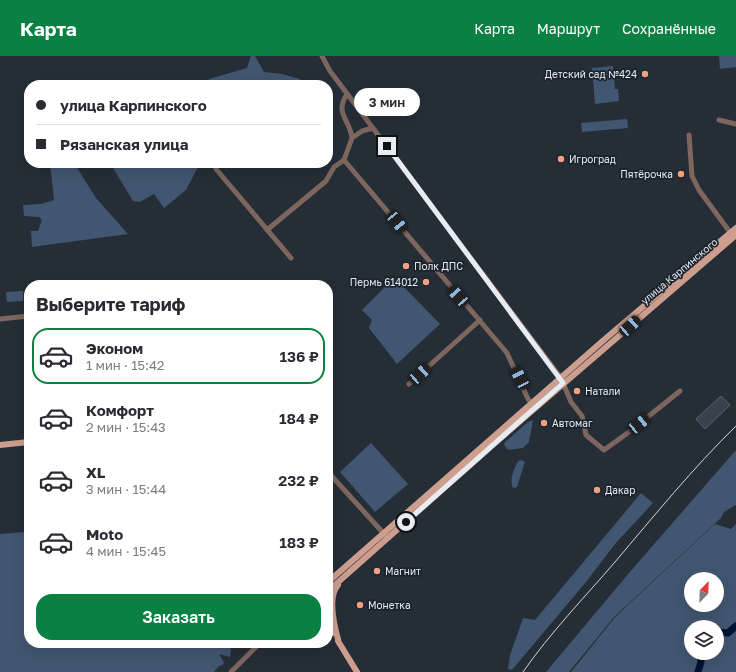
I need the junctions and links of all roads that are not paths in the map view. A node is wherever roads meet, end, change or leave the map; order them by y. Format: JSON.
{"nodes":[{"id":1,"x":322,"y":56,"type":"edge"},
{"id":2,"x":347,"y":94,"type":"junction"},
{"id":3,"x":719,"y":120,"type":"dead end"},
{"id":4,"x":736,"y":124,"type":"edge"},
{"id":5,"x":374,"y":128,"type":"junction"},
{"id":6,"x":689,"y":135,"type":"dead end"},
{"id":7,"x":352,"y":138,"type":"junction"},
{"id":8,"x":344,"y":160,"type":"junction"},
{"id":9,"x":216,"y":169,"type":"dead end"},
{"id":10,"x":736,"y":228,"type":"edge"},
{"id":11,"x":267,"y":230,"type":"junction"},
{"id":12,"x":733,"y":235,"type":"edge"},
{"id":13,"x":291,"y":258,"type":"dead end"},
{"id":14,"x":24,"y":317,"type":"edge"},
{"id":15,"x":0,"y":319,"type":"edge"},
{"id":16,"x":480,"y":320,"type":"junction"},
{"id":17,"x":609,"y":336,"type":"junction"},
{"id":18,"x":614,"y":341,"type":"junction"},
{"id":19,"x":562,"y":381,"type":"junction"},
{"id":20,"x":409,"y":384,"type":"dead end"},
{"id":21,"x":680,"y":391,"type":"dead end"},
{"id":22,"x":532,"y":404,"type":"junction"},
{"id":23,"x":24,"y":443,"type":"edge"},
{"id":24,"x":0,"y":445,"type":"edge"},
{"id":25,"x":470,"y":462,"type":"junction"},
{"id":26,"x":333,"y":478,"type":"edge"},
{"id":27,"x":386,"y":536,"type":"junction"},
{"id":28,"x":347,"y":574,"type":"junction"},
{"id":29,"x":333,"y":578,"type":"edge"},
{"id":30,"x":333,"y":587,"type":"edge"},
{"id":31,"x":333,"y":633,"type":"edge"},
{"id":32,"x":339,"y":643,"type":"junction"},
{"id":33,"x":255,"y":648,"type":"edge"},
{"id":34,"x":231,"y":672,"type":"edge"},
{"id":35,"x":357,"y":672,"type":"edge"}],
"edges":[{"from":1,"to":2,"type":"street"},
{"from":2,"to":5,"type":"street"},
{"from":2,"to":7,"type":"street"},
{"from":3,"to":4,"type":"street"},
{"from":5,"to":7,"type":"street"},
{"from":5,"to":19,"type":"street"},
{"from":6,"to":12,"type":"street"},
{"from":7,"to":8,"type":"street"},
{"from":8,"to":11,"type":"street"},
{"from":8,"to":16,"type":"street"},
{"from":9,"to":11,"type":"street"},
{"from":10,"to":12,"type":"main road","name":"улица Карпинского"},
{"from":11,"to":13,"type":"street"},
{"from":12,"to":17,"type":"main road","name":"улица Карпинского"},
{"from":12,"to":18,"type":"main road","name":"улица Карпинского"},
{"from":14,"to":15,"type":"street"},
{"from":16,"to":20,"type":"street"},
{"from":16,"to":22,"type":"street"},
{"from":17,"to":18,"type":"main road"},
{"from":17,"to":19,"type":"main road","name":"улица Карпинского"},
{"from":18,"to":19,"type":"main road","name":"улица Карпинского"},
{"from":19,"to":21,"type":"street"},
{"from":19,"to":22,"type":"main road","name":"улица Карпинского"},
{"from":19,"to":25,"type":"main road","name":"улица Карпинского"},
{"from":22,"to":25,"type":"main road","name":"улица Карпинского"},
{"from":23,"to":24,"type":"main road"},
{"from":25,"to":27,"type":"main road","name":"улица Карпинского"},
{"from":26,"to":27,"type":"street"},
{"from":27,"to":28,"type":"main road","name":"улица Карпинского"},
{"from":27,"to":29,"type":"main road","name":"улица Карпинского"},
{"from":28,"to":30,"type":"main road","name":"улица Карпинского"},
{"from":28,"to":32,"type":"main road"},
{"from":31,"to":32,"type":"main road"},
{"from":32,"to":35,"type":"main road"},
{"from":33,"to":34,"type":"street"}]}
